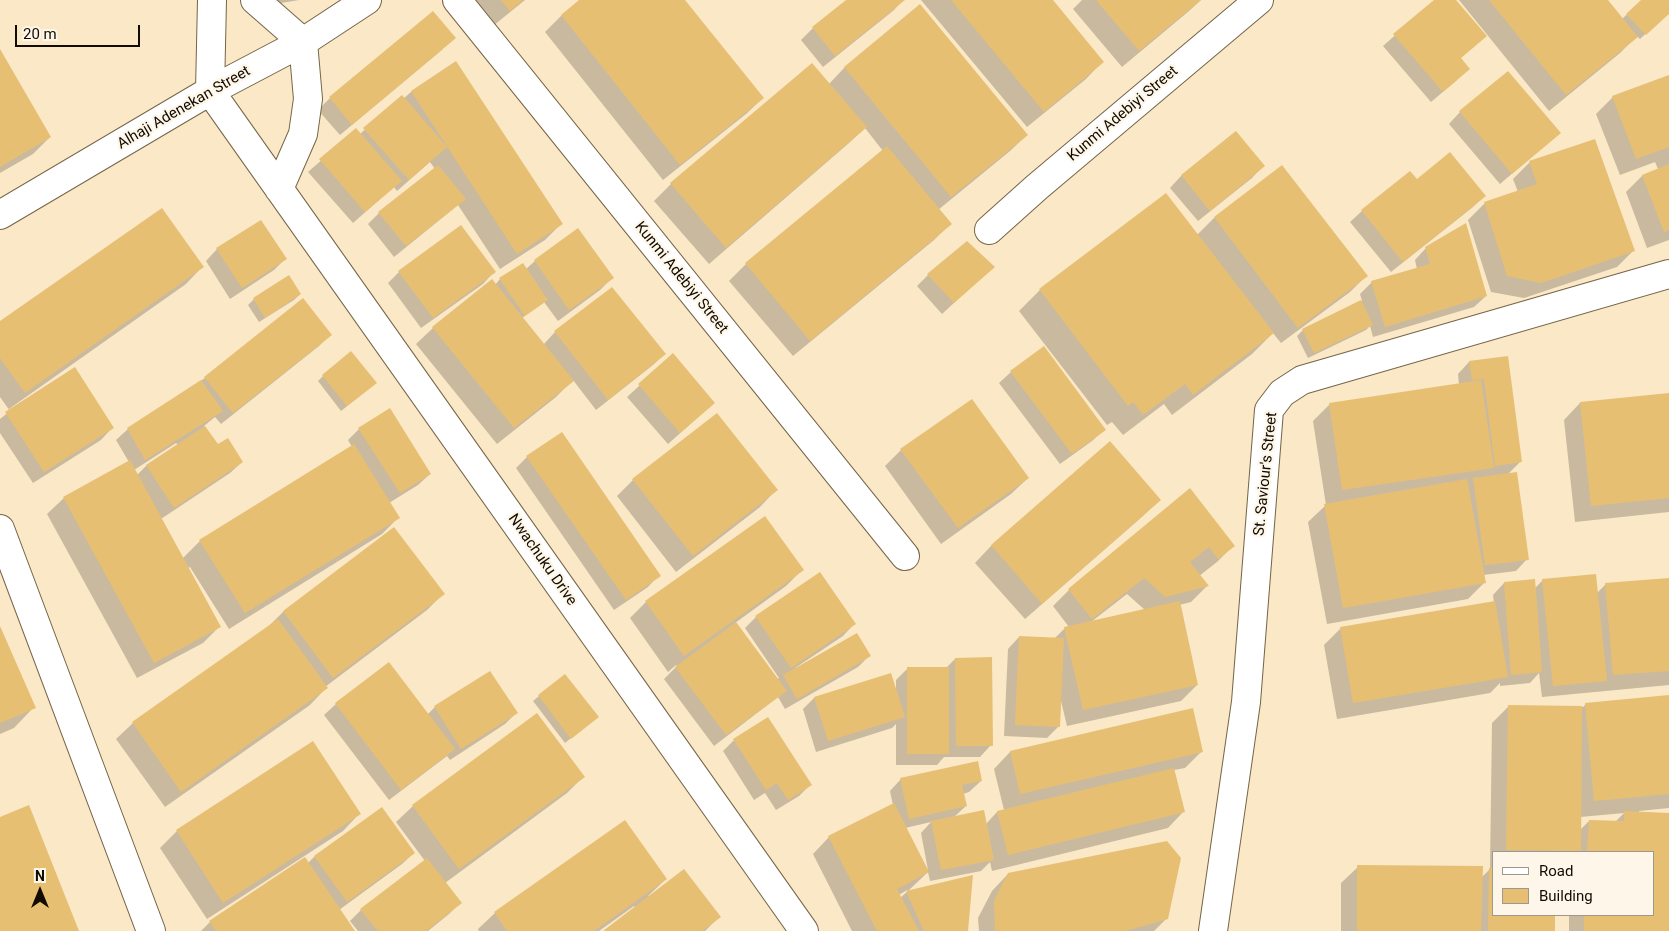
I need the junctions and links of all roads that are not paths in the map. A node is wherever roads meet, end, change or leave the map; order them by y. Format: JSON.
{"nodes":[{"id":1,"x":212,"y":0,"type":"edge"},
{"id":2,"x":255,"y":0,"type":"edge"},
{"id":3,"x":367,"y":0,"type":"edge"},
{"id":4,"x":458,"y":0,"type":"edge"},
{"id":5,"x":1259,"y":0,"type":"edge"},
{"id":6,"x":303,"y":42,"type":"junction"},
{"id":7,"x":210,"y":91,"type":"junction"},
{"id":8,"x":279,"y":189,"type":"junction"},
{"id":9,"x":0,"y":215,"type":"edge"},
{"id":10,"x":988,"y":230,"type":"dead end"},
{"id":11,"x":1669,"y":274,"type":"edge"},
{"id":12,"x":0,"y":529,"type":"edge"},
{"id":13,"x":905,"y":556,"type":"dead end"},
{"id":14,"x":151,"y":931,"type":"edge"},
{"id":15,"x":804,"y":931,"type":"edge"},
{"id":16,"x":1213,"y":931,"type":"edge"}],
"edges":[{"from":1,"to":7,"type":"street"},
{"from":2,"to":6,"type":"street"},
{"from":3,"to":6,"type":"street","name":"Alhaji Adenekan Street"},
{"from":4,"to":13,"type":"street","name":"Kunmi Adebiyi Street"},
{"from":5,"to":10,"type":"street","name":"Kunmi Adebiyi Street"},
{"from":6,"to":7,"type":"street","name":"Alhaji Adenekan Street"},
{"from":6,"to":8,"type":"street"},
{"from":7,"to":8,"type":"street","name":"Nwachuku Drive"},
{"from":7,"to":9,"type":"street","name":"Alhaji Adenekan Street"},
{"from":8,"to":15,"type":"street","name":"Nwachuku Drive"},
{"from":11,"to":16,"type":"street","name":"St. Saviour's Street"},
{"from":12,"to":14,"type":"street"}]}
